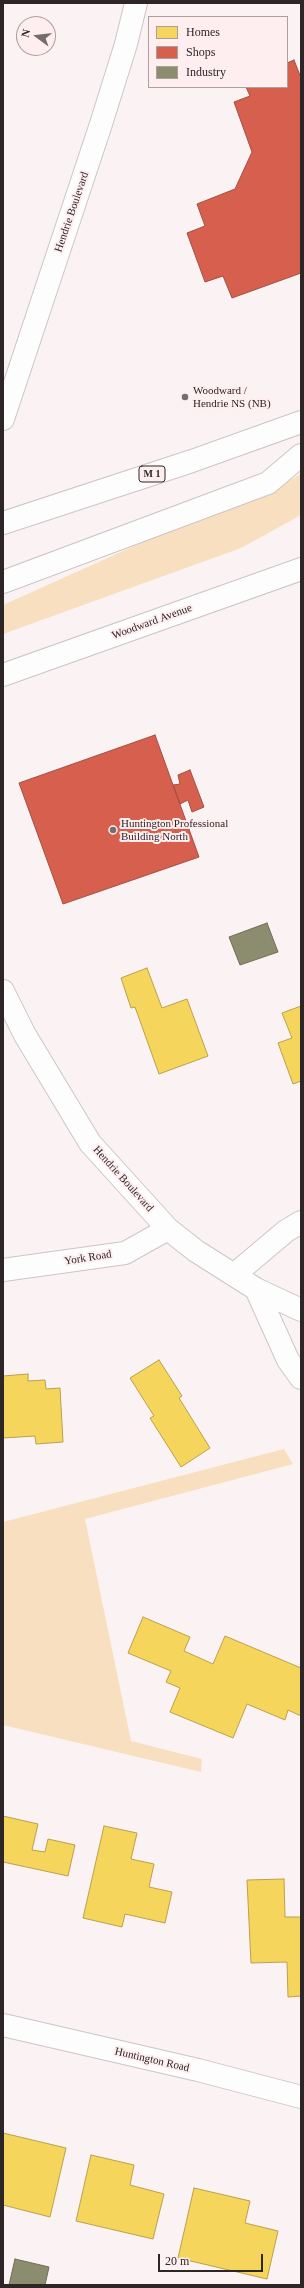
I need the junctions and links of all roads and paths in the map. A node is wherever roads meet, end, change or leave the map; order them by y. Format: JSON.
{"nodes":[{"id":1,"x":136,"y":3,"type":"edge"},
{"id":2,"x":3,"y":419,"type":"edge"},
{"id":3,"x":301,"y":422,"type":"edge"},
{"id":4,"x":301,"y":455,"type":"edge"},
{"id":5,"x":3,"y":524,"type":"edge"},
{"id":6,"x":301,"y":558,"type":"edge"},
{"id":7,"x":293,"y":572,"type":"edge"},
{"id":8,"x":3,"y":582,"type":"edge"},
{"id":9,"x":3,"y":675,"type":"edge"},
{"id":10,"x":3,"y":991,"type":"edge"},
{"id":11,"x":301,"y":1222,"type":"edge"},
{"id":12,"x":168,"y":1229,"type":"junction"},
{"id":13,"x":3,"y":1270,"type":"edge"},
{"id":14,"x":235,"y":1274,"type":"junction"},
{"id":15,"x":256,"y":1289,"type":"junction"},
{"id":16,"x":301,"y":1310,"type":"edge"},
{"id":17,"x":301,"y":1378,"type":"edge"},
{"id":18,"x":3,"y":2025,"type":"edge"},
{"id":19,"x":301,"y":2097,"type":"edge"}],
"edges":[{"from":1,"to":2,"type":"street","name":"Hendrie Boulevard"},
{"from":3,"to":5,"type":"street","number":"M 1"},
{"from":4,"to":8,"type":"street"},
{"from":6,"to":7,"type":"street"},
{"from":7,"to":9,"type":"street","name":"Woodward Avenue"},
{"from":10,"to":12,"type":"street","name":"Hendrie Boulevard"},
{"from":11,"to":14,"type":"street"},
{"from":12,"to":13,"type":"street","name":"York Road"},
{"from":12,"to":14,"type":"street","name":"Hendrie Boulevard"},
{"from":14,"to":15,"type":"street","name":"Hendrie Boulevard"},
{"from":15,"to":16,"type":"street","name":"Hendrie Boulevard"},
{"from":15,"to":17,"type":"street"},
{"from":18,"to":19,"type":"street","name":"Huntington Road"}]}
